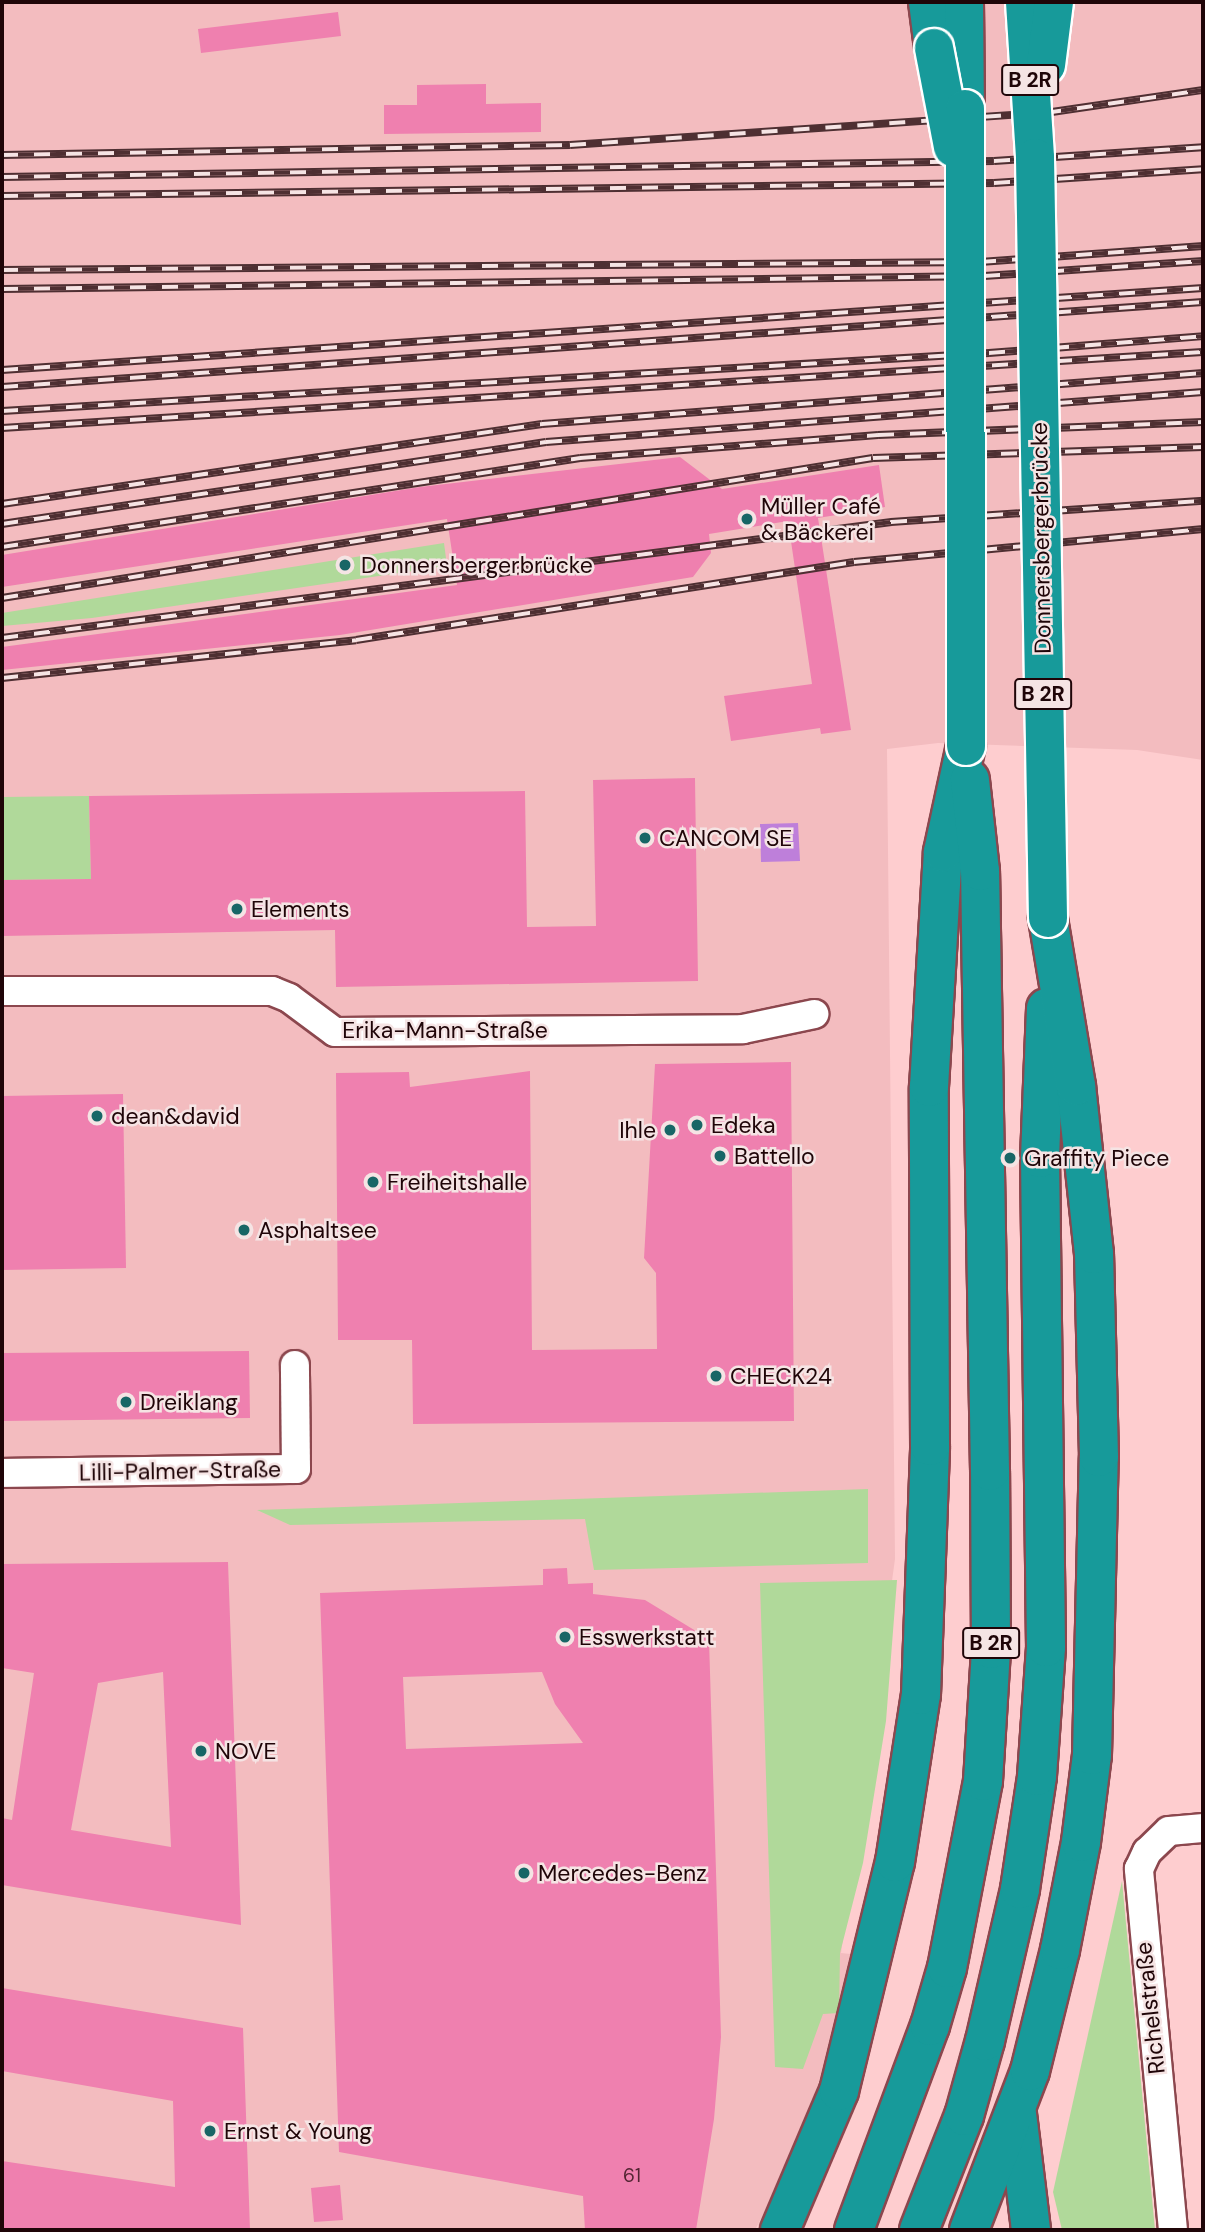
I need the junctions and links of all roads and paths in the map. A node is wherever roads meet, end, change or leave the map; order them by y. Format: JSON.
{"nodes":[{"id":1,"x":928,"y":2,"type":"edge"},
{"id":2,"x":964,"y":2,"type":"edge"},
{"id":3,"x":1025,"y":2,"type":"edge"},
{"id":4,"x":1054,"y":2,"type":"edge"},
{"id":5,"x":1035,"y":158,"type":"junction"},
{"id":6,"x":964,"y":204,"type":"junction"},
{"id":7,"x":966,"y":746,"type":"junction"},
{"id":8,"x":1048,"y":918,"type":"junction"},
{"id":9,"x":2,"y":991,"type":"edge"},
{"id":10,"x":814,"y":1014,"type":"dead end"},
{"id":11,"x":295,"y":1364,"type":"dead end"},
{"id":12,"x":2,"y":1473,"type":"edge"},
{"id":13,"x":1203,"y":1828,"type":"edge"},
{"id":14,"x":1017,"y":2110,"type":"junction"},
{"id":15,"x":780,"y":2230,"type":"edge"},
{"id":16,"x":854,"y":2230,"type":"edge"},
{"id":17,"x":919,"y":2230,"type":"edge"},
{"id":18,"x":969,"y":2230,"type":"edge"},
{"id":19,"x":1031,"y":2230,"type":"edge"},
{"id":20,"x":1172,"y":2230,"type":"edge"}],
"edges":[{"from":1,"to":6,"type":"highway","bridge":true},
{"from":2,"to":6,"type":"highway","number":"B 2R","bridge":true},
{"from":3,"to":5,"type":"highway","number":"B 2R","bridge":true},
{"from":4,"to":5,"type":"highway","bridge":true},
{"from":5,"to":8,"type":"highway","name":"Donnersbergerbrücke","number":"B 2R","bridge":true},
{"from":6,"to":7,"type":"highway","number":"B 2R","bridge":true},
{"from":7,"to":15,"type":"highway"},
{"from":7,"to":16,"type":"highway","number":"B 2R"},
{"from":8,"to":14,"type":"highway"},
{"from":8,"to":17,"type":"highway","number":"B 2R"},
{"from":9,"to":10,"type":"street","name":"Erika-Mann-Straße"},
{"from":11,"to":12,"type":"street","name":"Lilli-Palmer-Straße"},
{"from":13,"to":20,"type":"street","name":"Richelstraße"},
{"from":14,"to":18,"type":"highway"},
{"from":14,"to":19,"type":"highway"}]}
